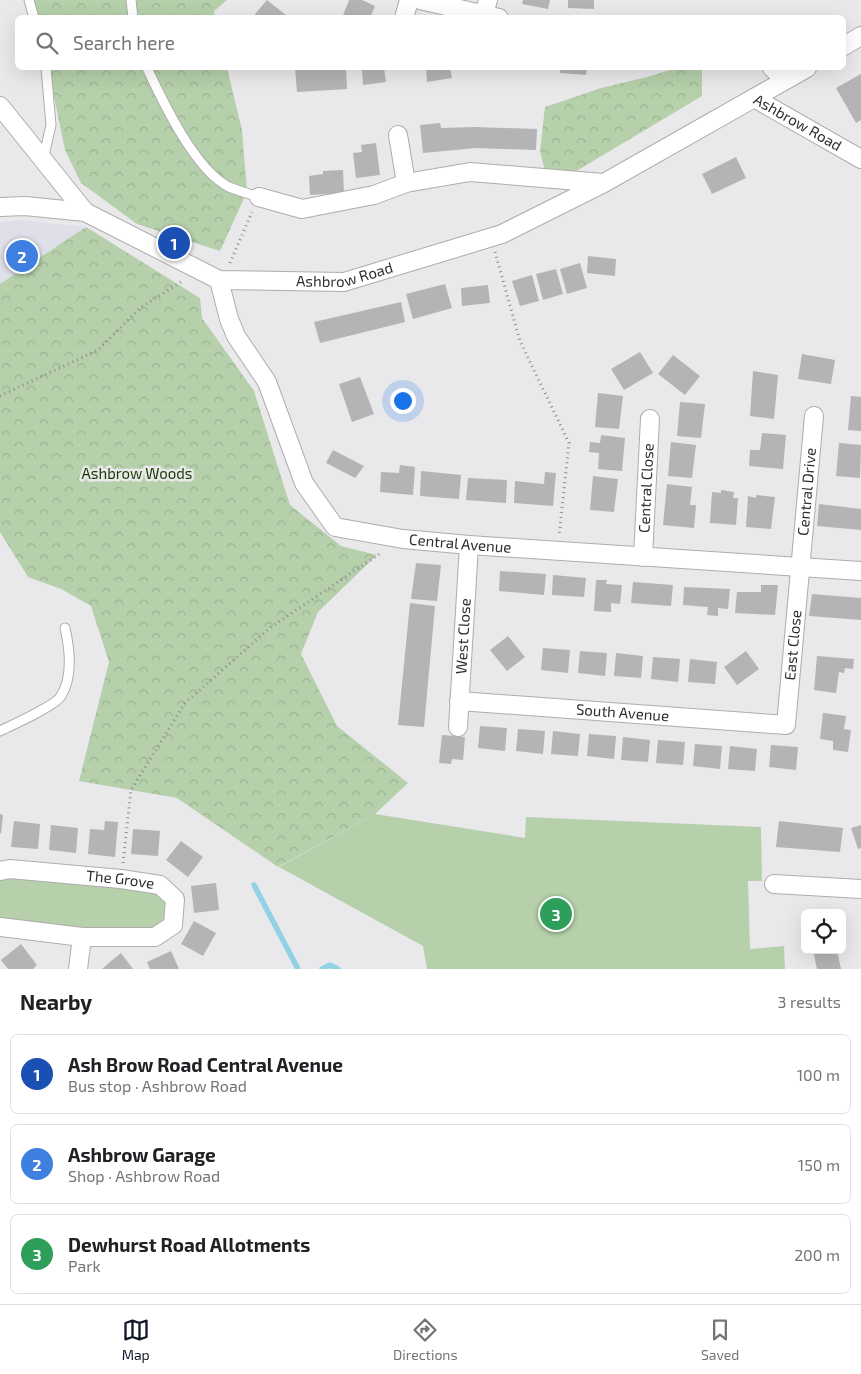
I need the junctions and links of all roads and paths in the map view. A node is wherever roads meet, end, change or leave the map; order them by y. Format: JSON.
{"nodes":[{"id":1,"x":29,"y":0,"type":"edge"},
{"id":2,"x":131,"y":0,"type":"edge"},
{"id":3,"x":408,"y":0,"type":"edge"},
{"id":4,"x":420,"y":0,"type":"edge"},
{"id":5,"x":491,"y":11,"type":"edge"},
{"id":6,"x":33,"y":15,"type":"edge"},
{"id":7,"x":133,"y":15,"type":"edge"},
{"id":8,"x":405,"y":15,"type":"edge"},
{"id":9,"x":861,"y":36,"type":"edge"},
{"id":10,"x":846,"y":45,"type":"edge"},
{"id":11,"x":46,"y":70,"type":"edge"},
{"id":12,"x":148,"y":70,"type":"edge"},
{"id":13,"x":774,"y":70,"type":"edge"},
{"id":14,"x":803,"y":70,"type":"edge"},
{"id":15,"x":785,"y":80,"type":"junction"},
{"id":16,"x":754,"y":98,"type":"junction"},
{"id":17,"x":0,"y":106,"type":"edge"},
{"id":18,"x":398,"y":135,"type":"dead end"},
{"id":19,"x":861,"y":159,"type":"edge"},
{"id":20,"x":43,"y":160,"type":"junction"},
{"id":21,"x":604,"y":183,"type":"junction"},
{"id":22,"x":406,"y":184,"type":"junction"},
{"id":23,"x":258,"y":197,"type":"junction"},
{"id":24,"x":0,"y":207,"type":"edge"},
{"id":25,"x":85,"y":212,"type":"junction"},
{"id":26,"x":491,"y":237,"type":"junction"},
{"id":27,"x":199,"y":270,"type":"junction"},
{"id":28,"x":221,"y":280,"type":"junction"},
{"id":29,"x":0,"y":396,"type":"edge"},
{"id":30,"x":814,"y":416,"type":"dead end"},
{"id":31,"x":650,"y":419,"type":"dead end"},
{"id":32,"x":403,"y":539,"type":"junction"},
{"id":33,"x":469,"y":545,"type":"junction"},
{"id":34,"x":557,"y":551,"type":"junction"},
{"id":35,"x":643,"y":557,"type":"junction"},
{"id":36,"x":798,"y":567,"type":"junction"},
{"id":37,"x":861,"y":571,"type":"edge"},
{"id":38,"x":65,"y":628,"type":"dead end"},
{"id":39,"x":459,"y":701,"type":"junction"},
{"id":40,"x":786,"y":725,"type":"joint"},
{"id":41,"x":458,"y":727,"type":"dead end"},
{"id":42,"x":0,"y":731,"type":"edge"},
{"id":43,"x":0,"y":872,"type":"edge"},
{"id":44,"x":121,"y":879,"type":"junction"},
{"id":45,"x":774,"y":884,"type":"dead end"},
{"id":46,"x":861,"y":889,"type":"edge"},
{"id":47,"x":0,"y":927,"type":"edge"},
{"id":48,"x":82,"y":937,"type":"junction"},
{"id":49,"x":78,"y":969,"type":"edge"}],
"edges":[{"from":1,"to":6,"type":"lane"},
{"from":2,"to":7,"type":"lane"},
{"from":3,"to":8,"type":"street"},
{"from":4,"to":5,"type":"street"},
{"from":9,"to":10,"type":"street"},
{"from":11,"to":20,"type":"lane"},
{"from":12,"to":23,"type":"lane"},
{"from":13,"to":15,"type":"street"},
{"from":14,"to":15,"type":"street"},
{"from":15,"to":16,"type":"street"},
{"from":16,"to":19,"type":"street","name":"Ashbrow Road"},
{"from":16,"to":21,"type":"street","name":"Ashbrow Road"},
{"from":17,"to":20,"type":"street","name":"Ashbrow Road"},
{"from":18,"to":22,"type":"street"},
{"from":20,"to":25,"type":"street","name":"Ashbrow Road"},
{"from":21,"to":22,"type":"street"},
{"from":21,"to":26,"type":"street","name":"Ashbrow Road"},
{"from":22,"to":23,"type":"street"},
{"from":23,"to":28,"type":"path"},
{"from":24,"to":25,"type":"street","name":"Ashbrow Road"},
{"from":25,"to":27,"type":"street","name":"Ashbrow Road"},
{"from":26,"to":28,"type":"street","name":"Ashbrow Road"},
{"from":26,"to":34,"type":"path"},
{"from":27,"to":28,"type":"street","name":"Ashbrow Road"},
{"from":27,"to":29,"type":"path"},
{"from":28,"to":32,"type":"street","name":"Central Avenue"},
{"from":30,"to":36,"type":"street","name":"Central Drive"},
{"from":31,"to":35,"type":"street","name":"Central Close"},
{"from":32,"to":33,"type":"street","name":"Central Avenue"},
{"from":32,"to":44,"type":"path"},
{"from":33,"to":34,"type":"street","name":"Central Avenue"},
{"from":33,"to":39,"type":"street","name":"West Close"},
{"from":34,"to":35,"type":"street","name":"Central Avenue"},
{"from":35,"to":36,"type":"street","name":"Central Avenue"},
{"from":36,"to":37,"type":"street","name":"Central Avenue"},
{"from":36,"to":40,"type":"street","name":"East Close"},
{"from":38,"to":42,"type":"lane"},
{"from":39,"to":40,"type":"street","name":"South Avenue"},
{"from":39,"to":41,"type":"street","name":"West Close"},
{"from":43,"to":44,"type":"street","name":"The Grove"},
{"from":44,"to":48,"type":"street","name":"The Grove"},
{"from":45,"to":46,"type":"street"},
{"from":47,"to":48,"type":"street","name":"The Grove"},
{"from":48,"to":49,"type":"street"}]}
